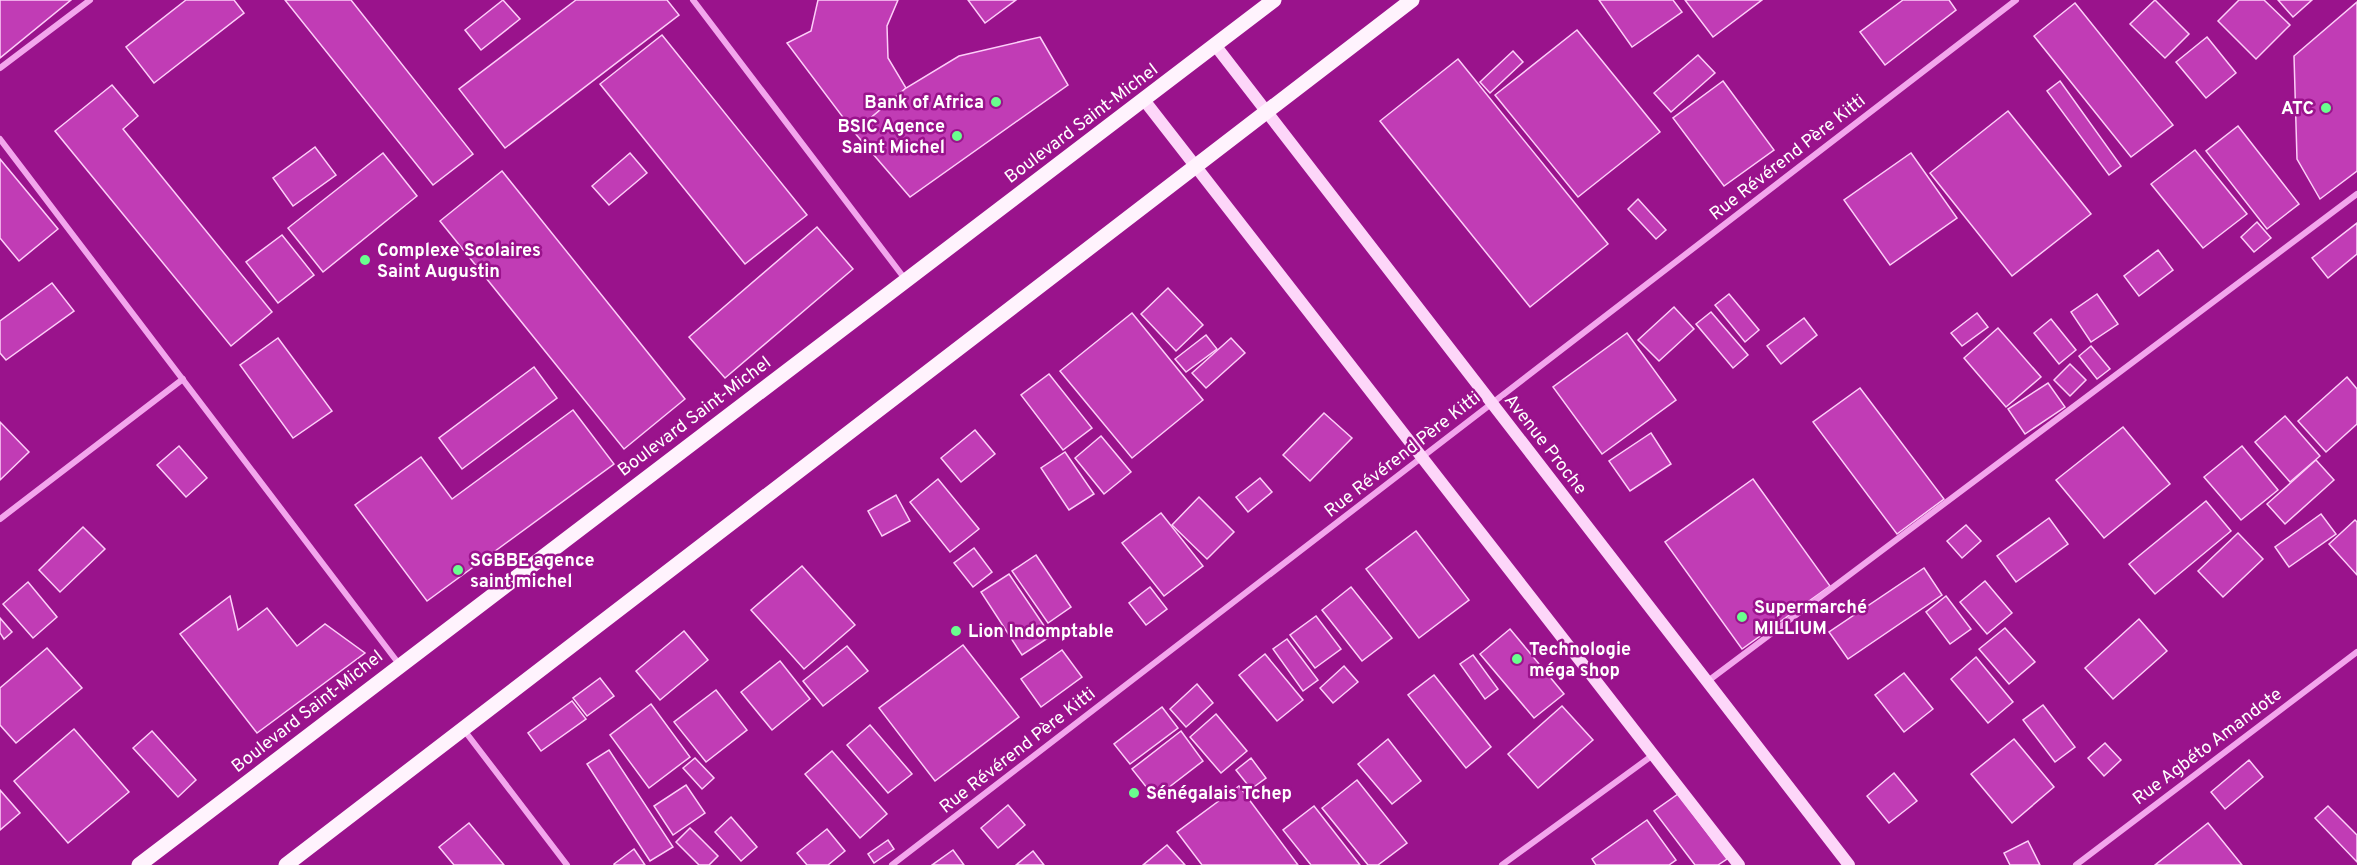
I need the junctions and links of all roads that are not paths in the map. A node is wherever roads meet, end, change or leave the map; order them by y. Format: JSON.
{"nodes":[{"id":1,"x":90,"y":0,"type":"edge"},
{"id":2,"x":693,"y":0,"type":"edge"},
{"id":3,"x":1274,"y":0,"type":"edge"},
{"id":4,"x":1412,"y":0,"type":"edge"},
{"id":5,"x":2016,"y":0,"type":"edge"},
{"id":6,"x":1215,"y":45,"type":"junction"},
{"id":7,"x":0,"y":68,"type":"edge"},
{"id":8,"x":1144,"y":100,"type":"junction"},
{"id":9,"x":1266,"y":112,"type":"junction"},
{"id":10,"x":0,"y":139,"type":"edge"},
{"id":11,"x":1195,"y":166,"type":"junction"},
{"id":12,"x":2357,"y":194,"type":"edge"},
{"id":13,"x":906,"y":280,"type":"junction"},
{"id":14,"x":183,"y":379,"type":"junction"},
{"id":15,"x":1492,"y":403,"type":"junction"},
{"id":16,"x":1421,"y":458,"type":"junction"},
{"id":17,"x":0,"y":519,"type":"edge"},
{"id":18,"x":2357,"y":652,"type":"edge"},
{"id":19,"x":400,"y":664,"type":"junction"},
{"id":20,"x":1708,"y":681,"type":"junction"},
{"id":21,"x":463,"y":728,"type":"junction"},
{"id":22,"x":1653,"y":755,"type":"junction"},
{"id":23,"x":139,"y":865,"type":"edge"},
{"id":24,"x":286,"y":865,"type":"edge"},
{"id":25,"x":567,"y":865,"type":"edge"},
{"id":26,"x":892,"y":865,"type":"edge"},
{"id":27,"x":1502,"y":865,"type":"edge"},
{"id":28,"x":1739,"y":865,"type":"edge"},
{"id":29,"x":1849,"y":865,"type":"edge"},
{"id":30,"x":2076,"y":865,"type":"edge"}],
"edges":[{"from":1,"to":7,"type":"street"},
{"from":2,"to":13,"type":"street"},
{"from":3,"to":6,"type":"main road","name":"Boulevard Saint-Michel"},
{"from":4,"to":9,"type":"main road"},
{"from":5,"to":15,"type":"street","name":"Rue Révérend Père Kitti"},
{"from":6,"to":8,"type":"main road","name":"Boulevard Saint-Michel"},
{"from":6,"to":9,"type":"street","name":"Avenue Proche"},
{"from":8,"to":11,"type":"street"},
{"from":8,"to":13,"type":"main road","name":"Boulevard Saint-Michel"},
{"from":9,"to":11,"type":"main road"},
{"from":9,"to":15,"type":"street","name":"Avenue Proche"},
{"from":10,"to":14,"type":"street"},
{"from":11,"to":16,"type":"street"},
{"from":11,"to":21,"type":"main road"},
{"from":12,"to":20,"type":"street"},
{"from":13,"to":19,"type":"main road","name":"Boulevard Saint-Michel"},
{"from":14,"to":17,"type":"street"},
{"from":14,"to":19,"type":"street"},
{"from":15,"to":16,"type":"street","name":"Rue Révérend Père Kitti"},
{"from":15,"to":20,"type":"street","name":"Avenue Proche"},
{"from":16,"to":22,"type":"street"},
{"from":16,"to":26,"type":"street","name":"Rue Révérend Père Kitti"},
{"from":18,"to":30,"type":"street","name":"Rue Agbéto Amandote"},
{"from":19,"to":23,"type":"main road","name":"Boulevard Saint-Michel"},
{"from":20,"to":29,"type":"street","name":"Avenue Proche"},
{"from":21,"to":24,"type":"main road"},
{"from":21,"to":25,"type":"street"},
{"from":22,"to":27,"type":"street"},
{"from":22,"to":28,"type":"street"}]}
